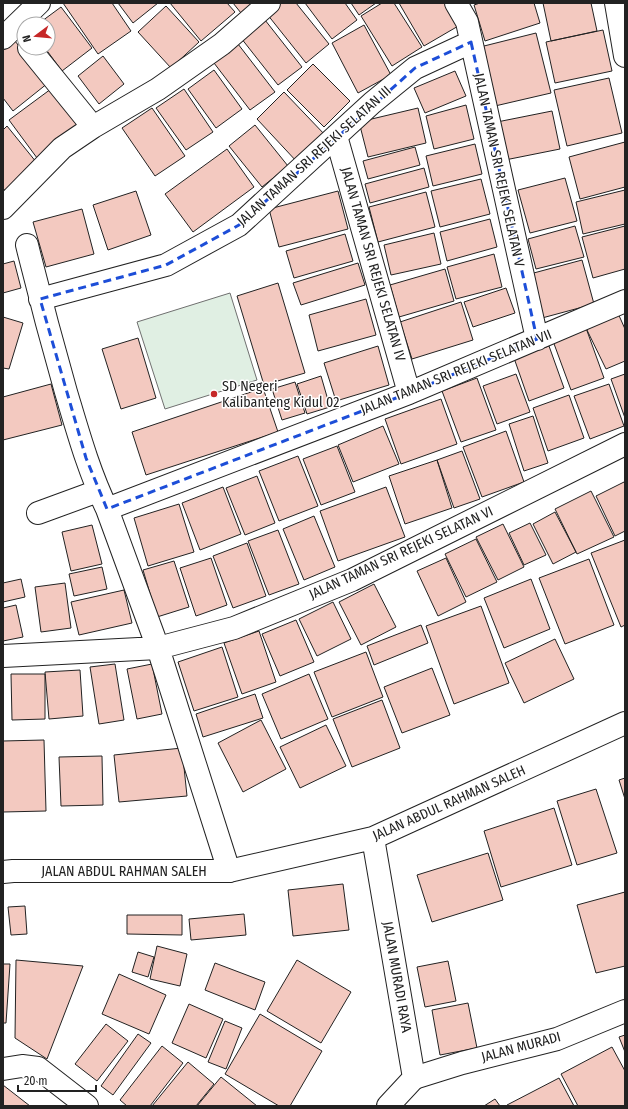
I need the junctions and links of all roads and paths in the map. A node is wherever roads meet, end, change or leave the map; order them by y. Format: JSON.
{"nodes":[{"id":1,"x":269,"y":3,"type":"edge"},
{"id":2,"x":456,"y":3,"type":"edge"},
{"id":3,"x":616,"y":3,"type":"edge"},
{"id":4,"x":31,"y":5,"type":"edge"},
{"id":5,"x":13,"y":36,"type":"edge"},
{"id":6,"x":471,"y":42,"type":"junction"},
{"id":7,"x":35,"y":56,"type":"edge"},
{"id":8,"x":625,"y":56,"type":"edge"},
{"id":9,"x":93,"y":127,"type":"junction"},
{"id":10,"x":336,"y":136,"type":"junction"},
{"id":11,"x":3,"y":208,"type":"edge"},
{"id":12,"x":27,"y":245,"type":"dead end"},
{"id":13,"x":40,"y":299,"type":"junction"},
{"id":14,"x":625,"y":301,"type":"edge"},
{"id":15,"x":537,"y":339,"type":"junction"},
{"id":16,"x":409,"y":392,"type":"junction"},
{"id":17,"x":625,"y":444,"type":"edge"},
{"id":18,"x":103,"y":500,"type":"junction"},
{"id":19,"x":38,"y":512,"type":"dead end"},
{"id":20,"x":158,"y":648,"type":"junction"},
{"id":21,"x":3,"y":656,"type":"edge"},
{"id":22,"x":625,"y":723,"type":"edge"},
{"id":23,"x":373,"y":838,"type":"junction"},
{"id":24,"x":229,"y":871,"type":"junction"},
{"id":25,"x":3,"y":872,"type":"edge"},
{"id":26,"x":625,"y":1011,"type":"edge"},
{"id":27,"x":3,"y":1069,"type":"edge"},
{"id":28,"x":414,"y":1078,"type":"junction"},
{"id":29,"x":87,"y":1106,"type":"edge"},
{"id":30,"x":388,"y":1106,"type":"edge"}],
"edges":[{"from":1,"to":9,"type":"street"},
{"from":2,"to":6,"type":"street","name":"JALAN TAMAN SRI REJEKI SELATAN V"},
{"from":3,"to":8,"type":"street"},
{"from":4,"to":5,"type":"street"},
{"from":6,"to":10,"type":"street","name":"JALAN TAMAN SRI REJEKI SELATAN III"},
{"from":6,"to":15,"type":"street","name":"JALAN TAMAN SRI REJEKI SELATAN V"},
{"from":7,"to":9,"type":"street"},
{"from":9,"to":11,"type":"street"},
{"from":10,"to":13,"type":"street","name":"JALAN TAMAN SRI REJEKI SELATAN III"},
{"from":10,"to":16,"type":"street","name":"JALAN TAMAN SRI REJEKI SELATAN IV"},
{"from":12,"to":13,"type":"street"},
{"from":13,"to":18,"type":"street"},
{"from":14,"to":15,"type":"street","name":"JALAN TAMAN SRI REJEKI SELATAN VII"},
{"from":15,"to":16,"type":"street","name":"JALAN TAMAN SRI REJEKI SELATAN VII"},
{"from":16,"to":18,"type":"street","name":"JALAN TAMAN SRI REJEKI SELATAN VII"},
{"from":17,"to":20,"type":"street","name":"JALAN TAMAN SRI REJEKI SELATAN VI"},
{"from":18,"to":19,"type":"street","name":"JALAN TAMAN SRI REJEKI SELATAN VII"},
{"from":18,"to":20,"type":"street"},
{"from":20,"to":21,"type":"street","name":"JALAN TAMAN SRI REJEKI SELATAN VI"},
{"from":20,"to":24,"type":"street"},
{"from":22,"to":23,"type":"street","name":"JALAN ABDUL RAHMAN SALEH"},
{"from":23,"to":24,"type":"street","name":"JALAN ABDUL RAHMAN SALEH"},
{"from":23,"to":28,"type":"street","name":"JALAN MURADI RAYA"},
{"from":24,"to":25,"type":"street","name":"JALAN ABDUL RAHMAN SALEH"},
{"from":26,"to":28,"type":"street","name":"JALAN MURADI"},
{"from":27,"to":29,"type":"street"},
{"from":28,"to":30,"type":"street"}]}
